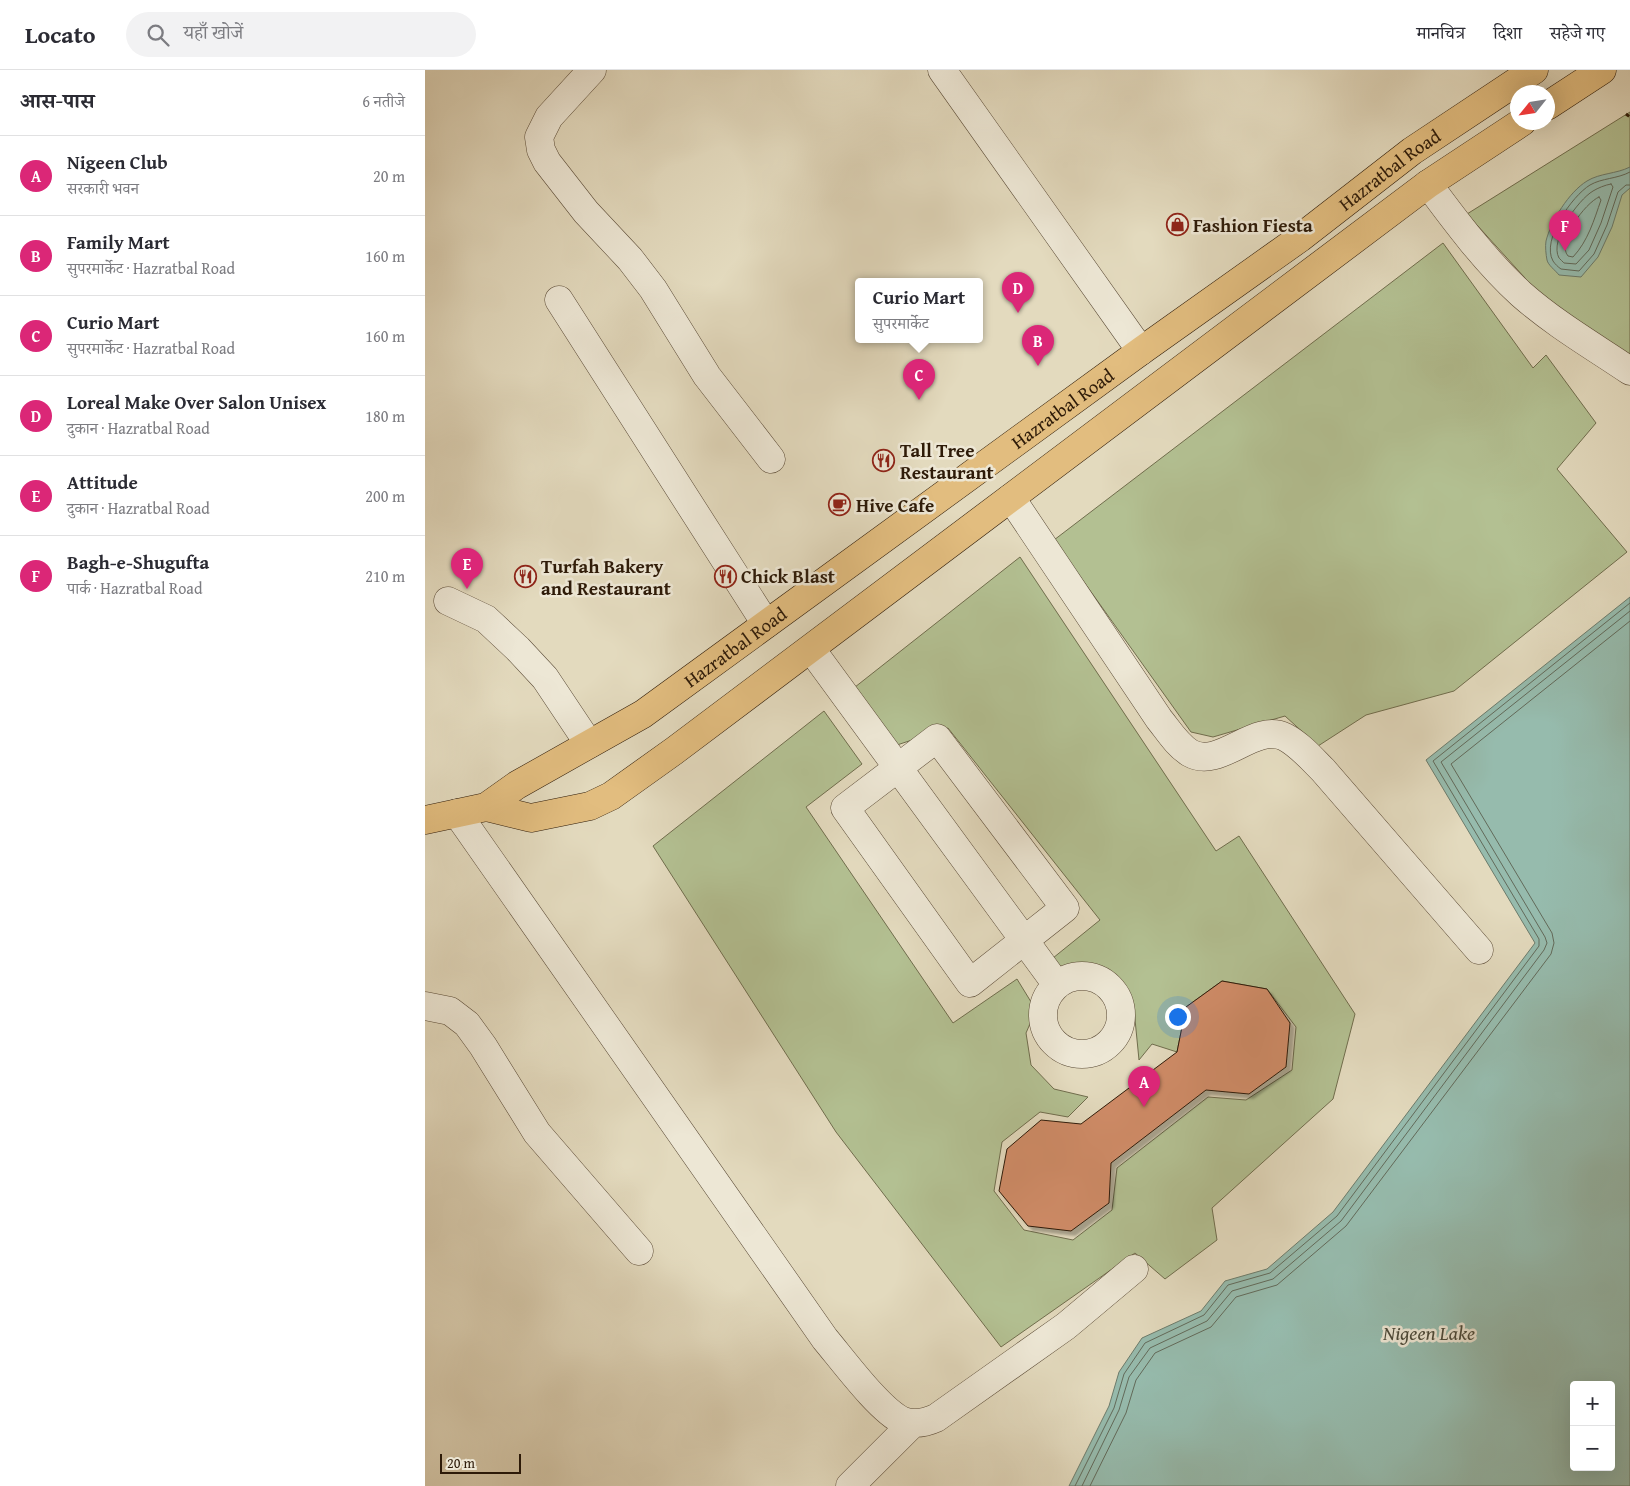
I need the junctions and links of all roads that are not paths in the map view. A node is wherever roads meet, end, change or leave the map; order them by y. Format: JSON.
{"nodes":[{"id":1,"x":592,"y":70,"type":"edge"},
{"id":2,"x":942,"y":70,"type":"edge"},
{"id":3,"x":1534,"y":70,"type":"edge"},
{"id":4,"x":1602,"y":70,"type":"edge"},
{"id":5,"x":1555,"y":101,"type":"edge"},
{"id":6,"x":1510,"y":130,"type":"edge"},
{"id":7,"x":1428,"y":184,"type":"junction"},
{"id":8,"x":559,"y":300,"type":"dead end"},
{"id":9,"x":1141,"y":351,"type":"junction"},
{"id":10,"x":1630,"y":371,"type":"edge"},
{"id":11,"x":771,"y":459,"type":"dead end"},
{"id":12,"x":1011,"y":498,"type":"junction"},
{"id":13,"x":448,"y":601,"type":"dead end"},
{"id":14,"x":766,"y":624,"type":"junction"},
{"id":15,"x":811,"y":649,"type":"junction"},
{"id":16,"x":589,"y":744,"type":"junction"},
{"id":17,"x":898,"y":768,"type":"junction"},
{"id":18,"x":486,"y":807,"type":"junction"},
{"id":19,"x":457,"y":813,"type":"junction"},
{"id":20,"x":425,"y":820,"type":"edge"},
{"id":21,"x":1025,"y":941,"type":"junction"},
{"id":22,"x":1479,"y":950,"type":"dead end"},
{"id":23,"x":1057,"y":985,"type":"dead end"},
{"id":24,"x":425,"y":1006,"type":"edge"},
{"id":25,"x":639,"y":1251,"type":"dead end"},
{"id":26,"x":1134,"y":1269,"type":"dead end"},
{"id":27,"x":913,"y":1423,"type":"junction"},
{"id":28,"x":850,"y":1486,"type":"edge"}],
"edges":[{"from":1,"to":11,"type":"street"},
{"from":2,"to":9,"type":"street"},
{"from":3,"to":9,"type":"main road","name":"Hazratbal Road"},
{"from":4,"to":5,"type":"main road"},
{"from":6,"to":7,"type":"main road","name":"Hazratbal Road"},
{"from":7,"to":10,"type":"street"},
{"from":7,"to":12,"type":"main road","name":"Hazratbal Road"},
{"from":8,"to":14,"type":"street"},
{"from":9,"to":14,"type":"main road","name":"Hazratbal Road"},
{"from":12,"to":15,"type":"main road","name":"Hazratbal Road"},
{"from":12,"to":22,"type":"street"},
{"from":13,"to":16,"type":"street"},
{"from":14,"to":16,"type":"main road","name":"Hazratbal Road"},
{"from":15,"to":17,"type":"street"},
{"from":15,"to":18,"type":"main road","name":"Hazratbal Road"},
{"from":16,"to":18,"type":"main road","name":"Hazratbal Road"},
{"from":17,"to":21,"type":"street"},
{"from":17,"to":21,"type":"street"},
{"from":17,"to":21,"type":"street"},
{"from":18,"to":19,"type":"main road","name":"Hazratbal Road"},
{"from":19,"to":20,"type":"main road","name":"Hazratbal Road"},
{"from":19,"to":27,"type":"street"},
{"from":21,"to":23,"type":"street"},
{"from":24,"to":25,"type":"street"},
{"from":26,"to":27,"type":"street"},
{"from":27,"to":28,"type":"street"}]}
